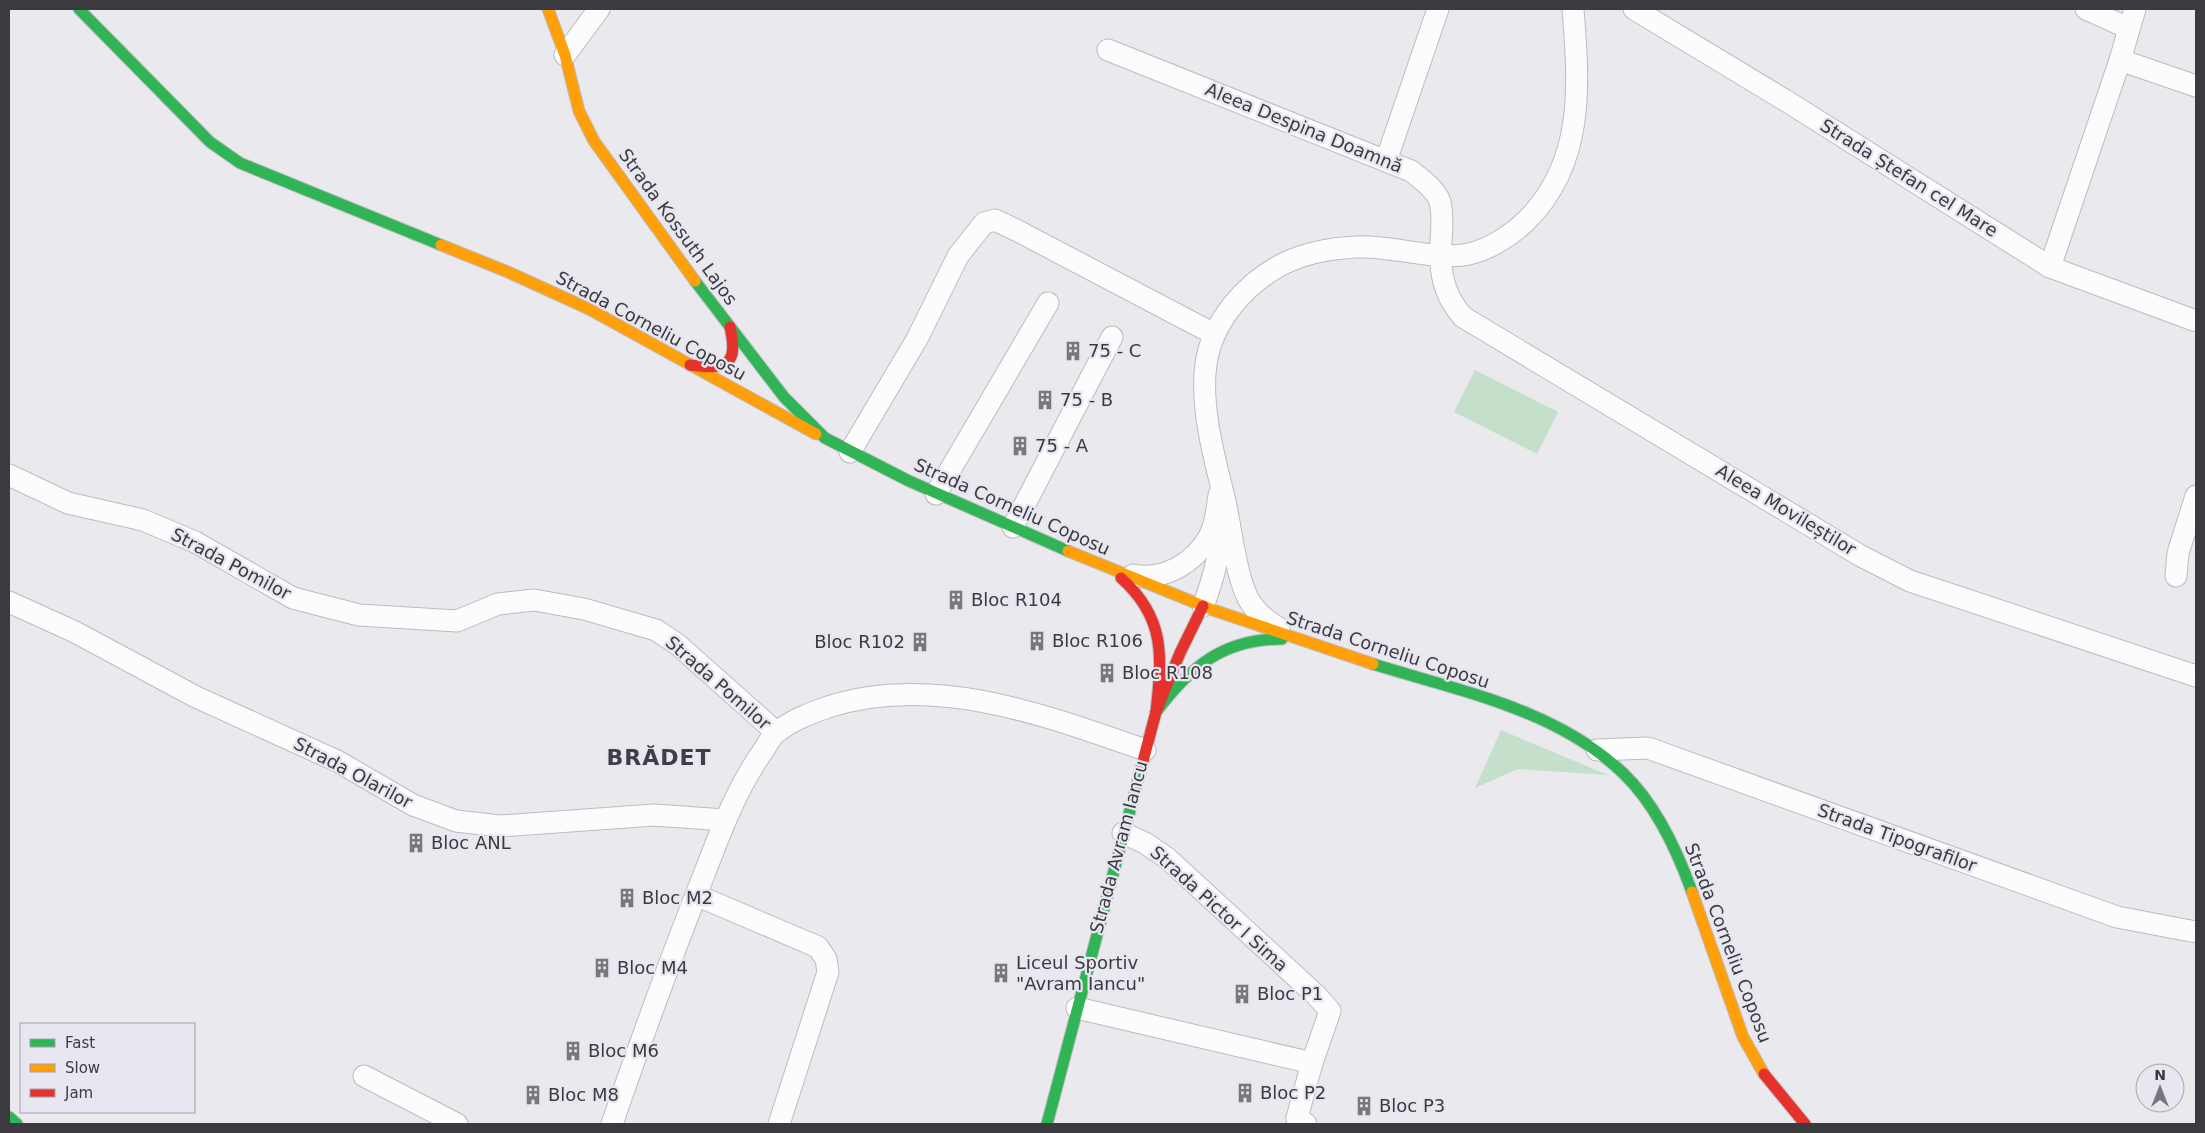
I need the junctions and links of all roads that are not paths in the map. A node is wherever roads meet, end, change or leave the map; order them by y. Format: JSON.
{"nodes":[{"id":1,"x":79,"y":9,"type":"edge"},
{"id":2,"x":548,"y":9,"type":"edge"},
{"id":3,"x":599,"y":9,"type":"edge"},
{"id":4,"x":1438,"y":9,"type":"edge"},
{"id":5,"x":1573,"y":9,"type":"edge"},
{"id":6,"x":2086,"y":9,"type":"edge"},
{"id":7,"x":1640,"y":10,"type":"edge"},
{"id":8,"x":2131,"y":19,"type":"edge"},
{"id":9,"x":1108,"y":50,"type":"dead end"},
{"id":10,"x":565,"y":55,"type":"junction"},
{"id":11,"x":2120,"y":60,"type":"junction"},
{"id":12,"x":2196,"y":86,"type":"edge"},
{"id":13,"x":1386,"y":161,"type":"junction"},
{"id":14,"x":1440,"y":254,"type":"junction"},
{"id":15,"x":2050,"y":268,"type":"junction"},
{"id":16,"x":1048,"y":303,"type":"dead end"},
{"id":17,"x":2196,"y":321,"type":"edge"},
{"id":18,"x":730,"y":327,"type":"junction"},
{"id":19,"x":1214,"y":334,"type":"junction"},
{"id":20,"x":1112,"y":338,"type":"dead end"},
{"id":21,"x":690,"y":365,"type":"junction"},
{"id":22,"x":826,"y":439,"type":"junction"},
{"id":23,"x":850,"y":452,"type":"junction"},
{"id":24,"x":9,"y":475,"type":"edge"},
{"id":25,"x":1220,"y":482,"type":"junction"},
{"id":26,"x":936,"y":494,"type":"junction"},
{"id":27,"x":2196,"y":496,"type":"edge"},
{"id":28,"x":1013,"y":528,"type":"junction"},
{"id":29,"x":1110,"y":570,"type":"junction"},
{"id":30,"x":2176,"y":576,"type":"dead end"},
{"id":31,"x":9,"y":602,"type":"edge"},
{"id":32,"x":1203,"y":606,"type":"junction"},
{"id":33,"x":1298,"y":640,"type":"junction"},
{"id":34,"x":2196,"y":676,"type":"edge"},
{"id":35,"x":1156,"y":712,"type":"junction"},
{"id":36,"x":776,"y":732,"type":"junction"},
{"id":37,"x":1145,"y":750,"type":"junction"},
{"id":38,"x":1597,"y":750,"type":"junction"},
{"id":39,"x":725,"y":820,"type":"junction"},
{"id":40,"x":1123,"y":833,"type":"junction"},
{"id":41,"x":696,"y":894,"type":"junction"},
{"id":42,"x":2196,"y":932,"type":"edge"},
{"id":43,"x":1077,"y":1008,"type":"junction"},
{"id":44,"x":1312,"y":1063,"type":"junction"},
{"id":45,"x":364,"y":1076,"type":"dead end"},
{"id":46,"x":9,"y":1117,"type":"edge"},
{"id":47,"x":1300,"y":1122,"type":"edge"},
{"id":48,"x":17,"y":1124,"type":"edge"},
{"id":49,"x":457,"y":1124,"type":"edge"},
{"id":50,"x":612,"y":1124,"type":"edge"},
{"id":51,"x":779,"y":1124,"type":"edge"},
{"id":52,"x":1047,"y":1124,"type":"edge"},
{"id":53,"x":1805,"y":1124,"type":"edge"}],
"edges":[{"from":1,"to":21,"type":"main road","name":"Strada Corneliu Coposu"},
{"from":2,"to":10,"type":"main road","name":"Strada Kossuth Lajos"},
{"from":3,"to":10,"type":"street"},
{"from":4,"to":13,"type":"street"},
{"from":5,"to":14,"type":"street"},
{"from":6,"to":8,"type":"street"},
{"from":7,"to":15,"type":"street","name":"Strada Ștefan cel Mare"},
{"from":8,"to":11,"type":"street"},
{"from":9,"to":13,"type":"street","name":"Aleea Despina Doamnă"},
{"from":10,"to":18,"type":"main road","name":"Strada Kossuth Lajos"},
{"from":11,"to":12,"type":"street"},
{"from":11,"to":15,"type":"street"},
{"from":13,"to":14,"type":"street","name":"Aleea Despina Doamnă"},
{"from":14,"to":19,"type":"street"},
{"from":14,"to":34,"type":"street","name":"Aleea Movileștilor"},
{"from":15,"to":17,"type":"street","name":"Strada Ștefan cel Mare"},
{"from":16,"to":26,"type":"street"},
{"from":18,"to":21,"type":"main road"},
{"from":18,"to":22,"type":"main road","name":"Strada Kossuth Lajos"},
{"from":19,"to":23,"type":"street"},
{"from":19,"to":25,"type":"street"},
{"from":20,"to":28,"type":"street"},
{"from":21,"to":22,"type":"main road","name":"Strada Corneliu Coposu"},
{"from":22,"to":23,"type":"main road","name":"Strada Corneliu Coposu"},
{"from":23,"to":26,"type":"main road","name":"Strada Corneliu Coposu"},
{"from":24,"to":36,"type":"street","name":"Strada Pomilor"},
{"from":25,"to":29,"type":"street"},
{"from":25,"to":32,"type":"street"},
{"from":25,"to":33,"type":"street"},
{"from":26,"to":28,"type":"main road","name":"Strada Corneliu Coposu"},
{"from":27,"to":30,"type":"street"},
{"from":28,"to":29,"type":"main road","name":"Strada Corneliu Coposu"},
{"from":29,"to":32,"type":"main road","name":"Strada Corneliu Coposu"},
{"from":29,"to":35,"type":"main road"},
{"from":31,"to":39,"type":"street","name":"Strada Olarilor"},
{"from":32,"to":33,"type":"main road","name":"Strada Corneliu Coposu"},
{"from":32,"to":35,"type":"main road","name":"Strada Avram Iancu"},
{"from":33,"to":35,"type":"main road"},
{"from":33,"to":38,"type":"main road","name":"Strada Corneliu Coposu"},
{"from":35,"to":37,"type":"main road","name":"Strada Avram Iancu"},
{"from":36,"to":37,"type":"street"},
{"from":36,"to":39,"type":"street"},
{"from":37,"to":40,"type":"main road","name":"Strada Avram Iancu"},
{"from":38,"to":42,"type":"street","name":"Strada Tipografilor"},
{"from":38,"to":53,"type":"main road","name":"Strada Corneliu Coposu"},
{"from":39,"to":41,"type":"street"},
{"from":40,"to":43,"type":"main road","name":"Strada Avram Iancu"},
{"from":40,"to":44,"type":"street","name":"Strada Pictor I Sima"},
{"from":41,"to":50,"type":"street"},
{"from":41,"to":51,"type":"street"},
{"from":43,"to":44,"type":"street"},
{"from":43,"to":52,"type":"main road","name":"Strada Avram Iancu"},
{"from":44,"to":47,"type":"street","name":"Strada Pictor I Sima"},
{"from":45,"to":49,"type":"street"},
{"from":46,"to":48,"type":"main road"}]}
